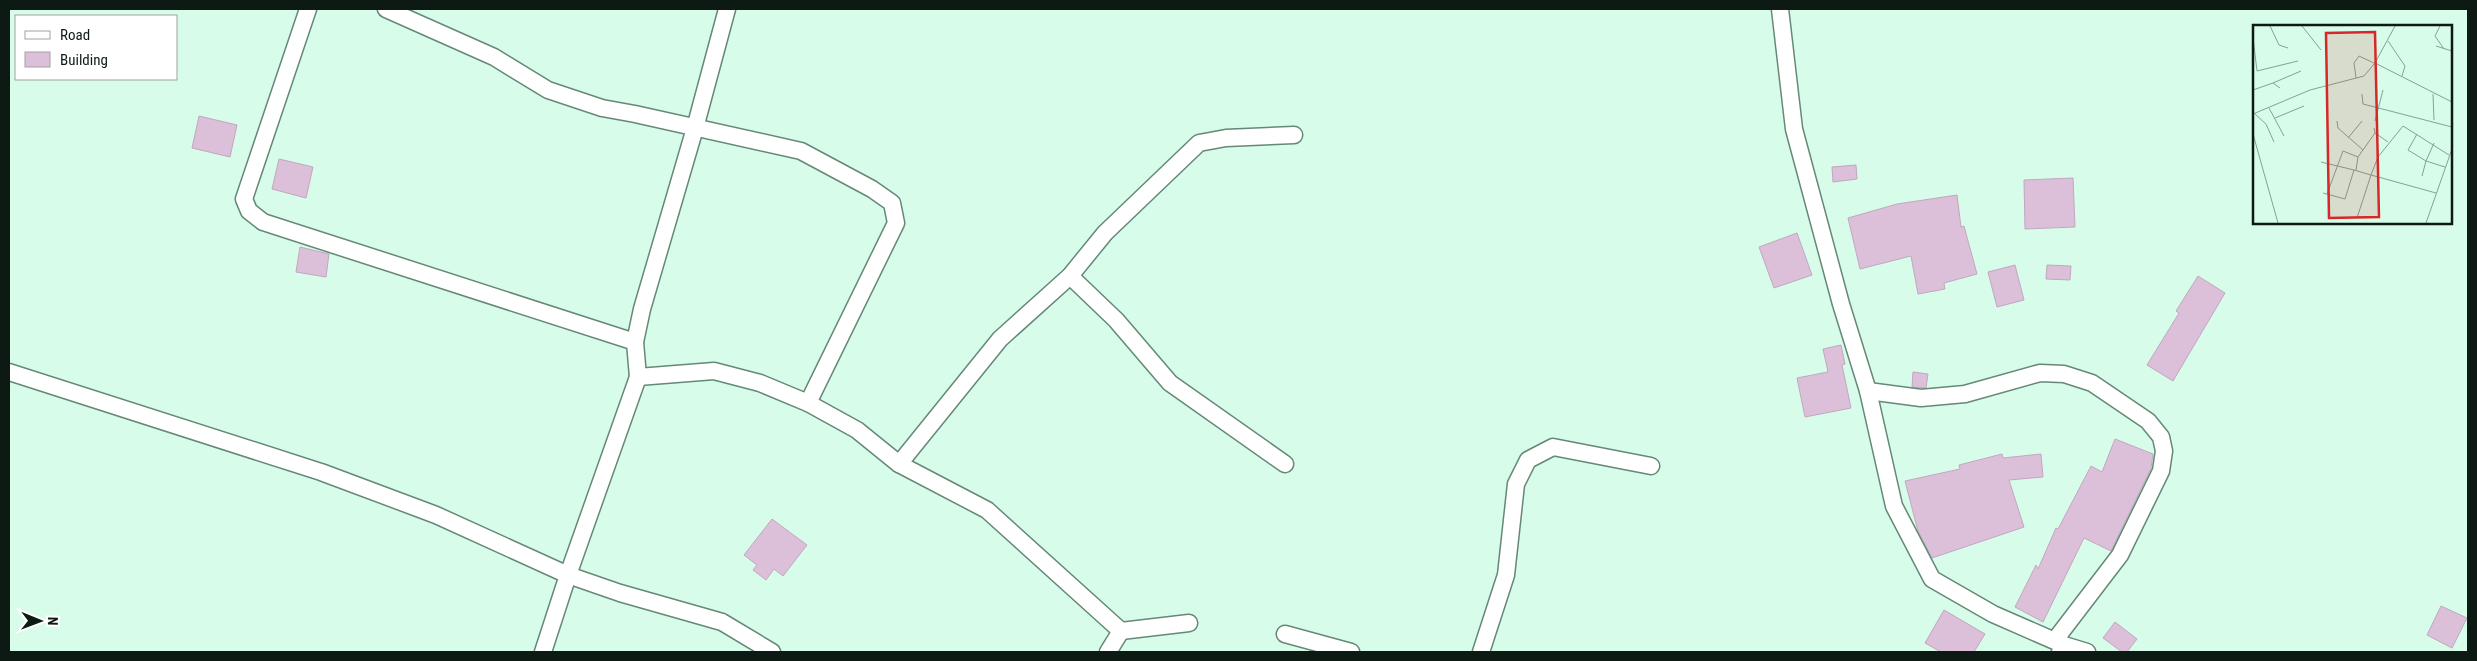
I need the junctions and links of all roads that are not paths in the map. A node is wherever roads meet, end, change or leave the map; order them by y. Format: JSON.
{"nodes":[{"id":1,"x":308,"y":9,"type":"edge"},
{"id":2,"x":386,"y":9,"type":"edge"},
{"id":3,"x":727,"y":9,"type":"edge"},
{"id":4,"x":1780,"y":9,"type":"edge"},
{"id":5,"x":695,"y":128,"type":"junction"},
{"id":6,"x":1294,"y":135,"type":"dead end"},
{"id":7,"x":1070,"y":276,"type":"junction"},
{"id":8,"x":635,"y":342,"type":"junction"},
{"id":9,"x":9,"y":372,"type":"edge"},
{"id":10,"x":638,"y":377,"type":"junction"},
{"id":11,"x":1868,"y":391,"type":"junction"},
{"id":12,"x":808,"y":403,"type":"junction"},
{"id":13,"x":900,"y":464,"type":"junction"},
{"id":14,"x":1284,"y":464,"type":"dead end"},
{"id":15,"x":1652,"y":466,"type":"dead end"},
{"id":16,"x":568,"y":575,"type":"junction"},
{"id":17,"x":1189,"y":623,"type":"dead end"},
{"id":18,"x":1122,"y":631,"type":"junction"},
{"id":19,"x":1285,"y":634,"type":"dead end"},
{"id":20,"x":2060,"y":646,"type":"edge"},
{"id":21,"x":543,"y":652,"type":"edge"},
{"id":22,"x":772,"y":652,"type":"edge"},
{"id":23,"x":1108,"y":652,"type":"edge"},
{"id":24,"x":1351,"y":652,"type":"edge"},
{"id":25,"x":1481,"y":652,"type":"edge"},
{"id":26,"x":2087,"y":652,"type":"edge"}],
"edges":[{"from":1,"to":8,"type":"street"},
{"from":2,"to":5,"type":"street"},
{"from":3,"to":5,"type":"street"},
{"from":4,"to":11,"type":"street"},
{"from":5,"to":8,"type":"street"},
{"from":5,"to":12,"type":"street"},
{"from":6,"to":7,"type":"street"},
{"from":7,"to":13,"type":"street"},
{"from":7,"to":14,"type":"street"},
{"from":8,"to":10,"type":"street"},
{"from":9,"to":16,"type":"street"},
{"from":10,"to":12,"type":"street"},
{"from":10,"to":16,"type":"street"},
{"from":11,"to":20,"type":"street"},
{"from":11,"to":20,"type":"street"},
{"from":12,"to":13,"type":"street"},
{"from":13,"to":18,"type":"street"},
{"from":15,"to":25,"type":"street"},
{"from":16,"to":21,"type":"street"},
{"from":16,"to":22,"type":"street"},
{"from":17,"to":18,"type":"street"},
{"from":18,"to":23,"type":"street"},
{"from":19,"to":24,"type":"street"},
{"from":20,"to":26,"type":"street"}]}
